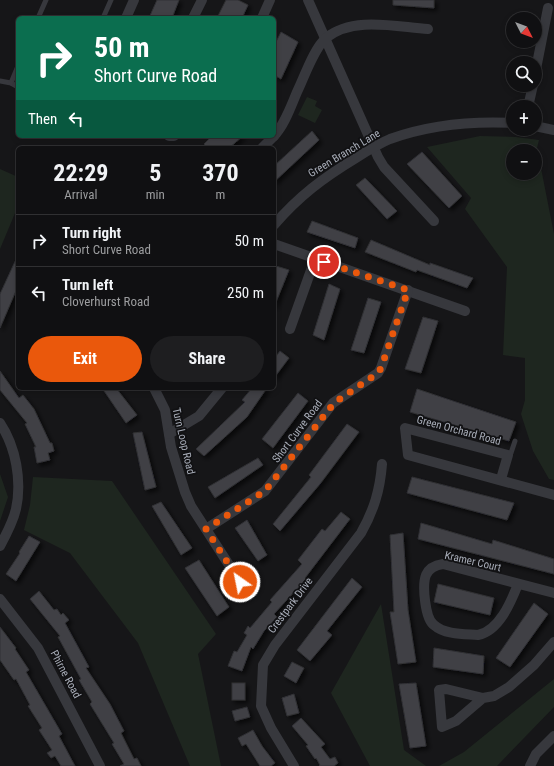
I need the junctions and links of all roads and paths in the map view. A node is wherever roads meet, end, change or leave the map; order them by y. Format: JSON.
{"nodes":[{"id":1,"x":46,"y":0,"type":"edge"},
{"id":2,"x":111,"y":0,"type":"edge"},
{"id":3,"x":134,"y":0,"type":"edge"},
{"id":4,"x":202,"y":0,"type":"edge"},
{"id":5,"x":270,"y":0,"type":"edge"},
{"id":6,"x":308,"y":0,"type":"edge"},
{"id":7,"x":548,"y":8,"type":"dead end"},
{"id":8,"x":39,"y":16,"type":"edge"},
{"id":9,"x":104,"y":16,"type":"edge"},
{"id":10,"x":127,"y":16,"type":"edge"},
{"id":11,"x":195,"y":16,"type":"edge"},
{"id":12,"x":263,"y":16,"type":"edge"},
{"id":13,"x":428,"y":29,"type":"dead end"},
{"id":14,"x":326,"y":38,"type":"junction"},
{"id":15,"x":539,"y":56,"type":"edge"},
{"id":16,"x":16,"y":71,"type":"edge"},
{"id":17,"x":0,"y":81,"type":"edge"},
{"id":18,"x":11,"y":82,"type":"junction"},
{"id":19,"x":16,"y":86,"type":"edge"},
{"id":20,"x":506,"y":123,"type":"edge"},
{"id":21,"x":542,"y":127,"type":"edge"},
{"id":22,"x":554,"y":130,"type":"edge"},
{"id":23,"x":276,"y":133,"type":"edge"},
{"id":24,"x":272,"y":138,"type":"edge"},
{"id":25,"x":264,"y":146,"type":"edge"},
{"id":26,"x":373,"y":148,"type":"junction"},
{"id":27,"x":434,"y":221,"type":"dead end"},
{"id":28,"x":276,"y":223,"type":"edge"},
{"id":29,"x":276,"y":245,"type":"edge"},
{"id":30,"x":315,"y":259,"type":"junction"},
{"id":31,"x":408,"y":290,"type":"junction"},
{"id":32,"x":465,"y":311,"type":"dead end"},
{"id":33,"x":290,"y":329,"type":"dead end"},
{"id":34,"x":155,"y":390,"type":"edge"},
{"id":35,"x":220,"y":390,"type":"edge"},
{"id":36,"x":0,"y":423,"type":"edge"},
{"id":37,"x":169,"y":434,"type":"junction"},
{"id":38,"x":515,"y":441,"type":"dead end"},
{"id":39,"x":508,"y":455,"type":"junction"},
{"id":40,"x":382,"y":464,"type":"dead end"},
{"id":41,"x":500,"y":479,"type":"junction"},
{"id":42,"x":554,"y":495,"type":"edge"},
{"id":43,"x":206,"y":529,"type":"junction"},
{"id":44,"x":0,"y":546,"type":"edge"},
{"id":45,"x":240,"y":582,"type":"dead end"},
{"id":46,"x":518,"y":584,"type":"junction"},
{"id":47,"x":554,"y":592,"type":"edge"},
{"id":48,"x":0,"y":599,"type":"edge"},
{"id":49,"x":554,"y":642,"type":"edge"},
{"id":50,"x":482,"y":698,"type":"junction"},
{"id":51,"x":554,"y":736,"type":"edge"},
{"id":52,"x":100,"y":766,"type":"edge"},
{"id":53,"x":294,"y":766,"type":"edge"},
{"id":54,"x":530,"y":766,"type":"edge"}],
"edges":[{"from":1,"to":8,"type":"lane"},
{"from":2,"to":9,"type":"lane"},
{"from":3,"to":10,"type":"street"},
{"from":4,"to":11,"type":"street"},
{"from":5,"to":12,"type":"street"},
{"from":6,"to":14,"type":"street"},
{"from":7,"to":15,"type":"street"},
{"from":13,"to":14,"type":"street"},
{"from":14,"to":23,"type":"street"},
{"from":14,"to":26,"type":"street"},
{"from":16,"to":18,"type":"lane"},
{"from":17,"to":18,"type":"lane"},
{"from":18,"to":19,"type":"lane"},
{"from":20,"to":26,"type":"street","name":"Green Branch Lane"},
{"from":21,"to":22,"type":"street"},
{"from":24,"to":25,"type":"street"},
{"from":26,"to":27,"type":"street"},
{"from":26,"to":28,"type":"street","name":"Green Branch Lane"},
{"from":29,"to":30,"type":"street"},
{"from":30,"to":31,"type":"street"},
{"from":30,"to":33,"type":"street"},
{"from":31,"to":32,"type":"street"},
{"from":31,"to":43,"type":"street","name":"Short Curve Road"},
{"from":34,"to":37,"type":"street","name":"Turn Loop Road"},
{"from":35,"to":37,"type":"street"},
{"from":36,"to":44,"type":"street"},
{"from":37,"to":43,"type":"street","name":"Turn Loop Road"},
{"from":38,"to":39,"type":"lane"},
{"from":39,"to":41,"type":"street","name":"Green Orchard Road"},
{"from":39,"to":41,"type":"street","name":"Green Orchard Road"},
{"from":40,"to":53,"type":"street","name":"Crestpark Drive"},
{"from":41,"to":42,"type":"street","name":"Green Orchard Road"},
{"from":43,"to":45,"type":"street","name":"Turn Loop Road"},
{"from":46,"to":46,"type":"street","name":"Kramer Court"},
{"from":46,"to":47,"type":"street","name":"Kramer Court"},
{"from":48,"to":52,"type":"street","name":"Phirne Road"},
{"from":49,"to":50,"type":"street"},
{"from":50,"to":50,"type":"street"},
{"from":51,"to":54,"type":"street"}]}
